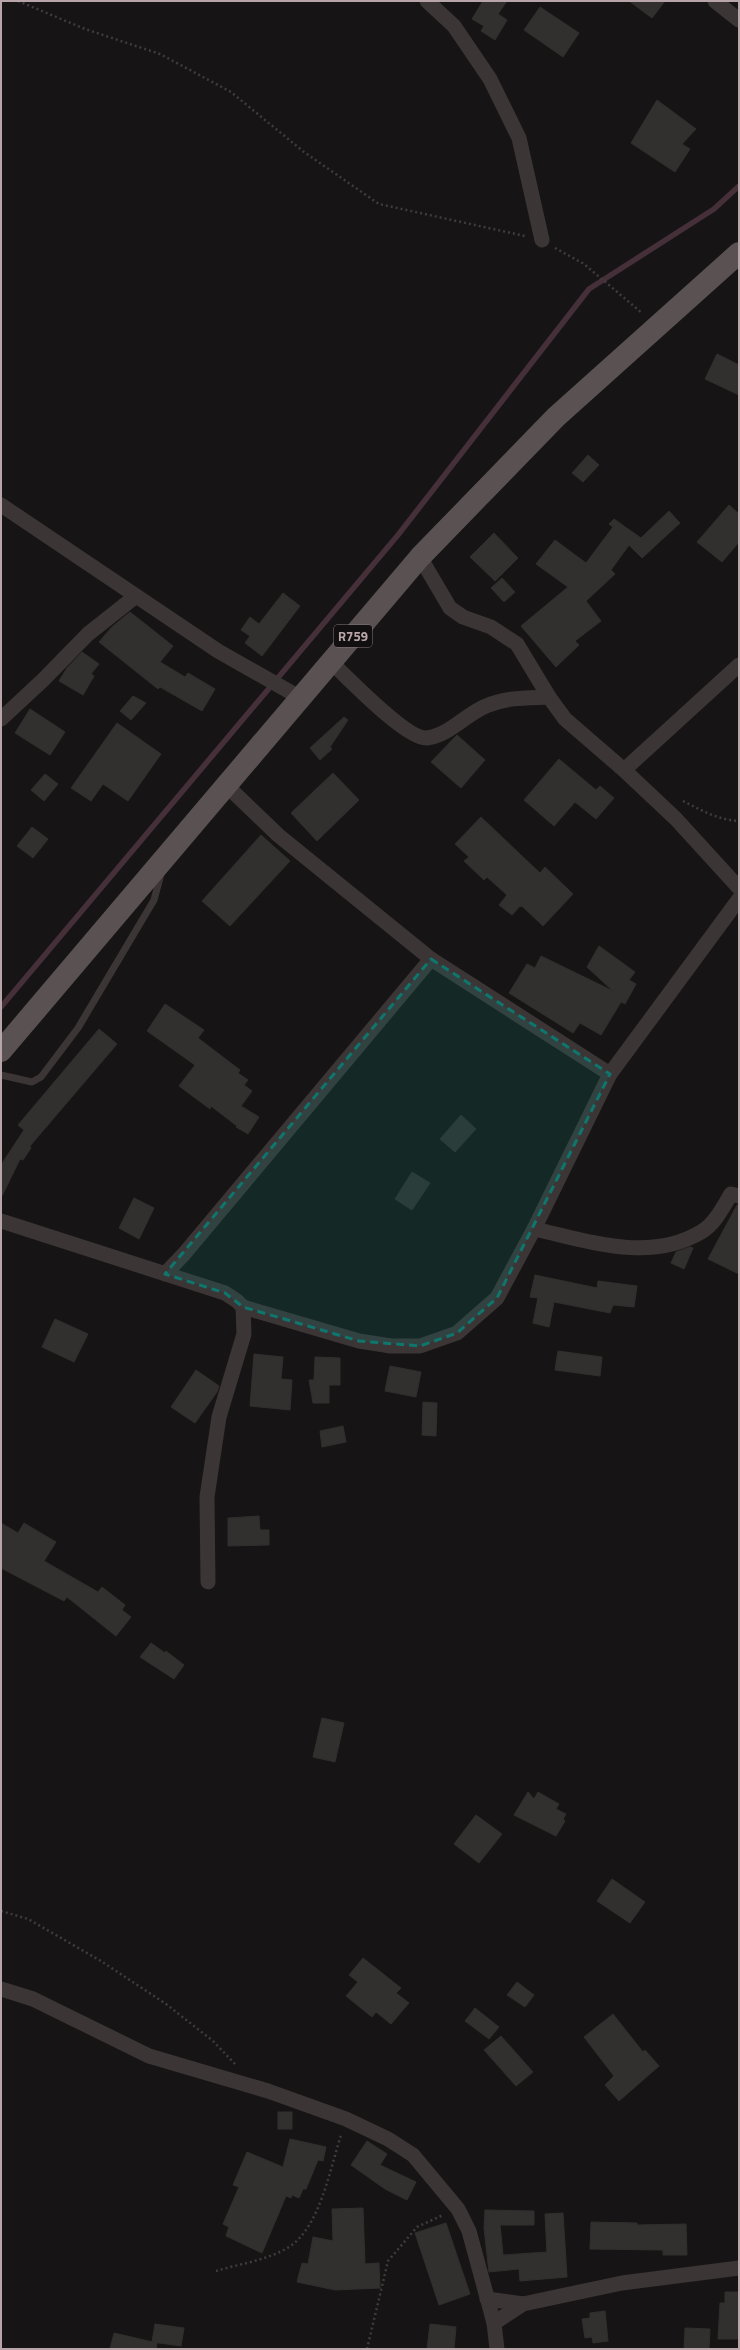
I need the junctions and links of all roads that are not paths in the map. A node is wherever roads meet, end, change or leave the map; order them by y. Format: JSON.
{"nodes":[{"id":1,"x":427,"y":1,"type":"edge"},
{"id":2,"x":715,"y":1,"type":"edge"},
{"id":3,"x":739,"y":20,"type":"edge"},
{"id":4,"x":542,"y":240,"type":"road end"},
{"id":5,"x":739,"y":253,"type":"edge"},
{"id":6,"x":1,"y":505,"type":"edge"},
{"id":7,"x":420,"y":557,"type":"junction"},
{"id":8,"x":136,"y":596,"type":"junction"},
{"id":9,"x":331,"y":662,"type":"junction"},
{"id":10,"x":739,"y":665,"type":"edge"},
{"id":11,"x":299,"y":697,"type":"junction"},
{"id":12,"x":549,"y":697,"type":"junction"},
{"id":13,"x":1,"y":719,"type":"edge"},
{"id":14,"x":624,"y":770,"type":"junction"},
{"id":15,"x":226,"y":785,"type":"junction"},
{"id":16,"x":166,"y":856,"type":"junction"},
{"id":17,"x":739,"y":888,"type":"edge"},
{"id":18,"x":739,"y":899,"type":"edge"},
{"id":19,"x":431,"y":959,"type":"junction"},
{"id":20,"x":1,"y":1051,"type":"edge"},
{"id":21,"x":610,"y":1074,"type":"junction"},
{"id":22,"x":1,"y":1075,"type":"edge"},
{"id":23,"x":739,"y":1196,"type":"edge"},
{"id":24,"x":1,"y":1221,"type":"edge"},
{"id":25,"x":534,"y":1229,"type":"junction"},
{"id":26,"x":184,"y":1254,"type":"junction"},
{"id":27,"x":165,"y":1274,"type":"junction"},
{"id":28,"x":189,"y":1282,"type":"junction"},
{"id":29,"x":243,"y":1307,"type":"junction"},
{"id":30,"x":208,"y":1582,"type":"dead end"},
{"id":31,"x":1,"y":1989,"type":"edge"},
{"id":32,"x":739,"y":2268,"type":"edge"},
{"id":33,"x":487,"y":2299,"type":"junction"},
{"id":34,"x":523,"y":2304,"type":"junction"},
{"id":35,"x":494,"y":2323,"type":"junction"},
{"id":36,"x":497,"y":2349,"type":"edge"}],
"edges":[{"from":1,"to":4,"type":"street"},
{"from":2,"to":3,"type":"street"},
{"from":5,"to":7,"type":"main road","number":"R759"},
{"from":6,"to":8,"type":"street"},
{"from":7,"to":9,"type":"main road","number":"R759"},
{"from":7,"to":12,"type":"street"},
{"from":8,"to":11,"type":"street"},
{"from":8,"to":13,"type":"street"},
{"from":9,"to":11,"type":"main road","number":"R759"},
{"from":9,"to":12,"type":"street"},
{"from":10,"to":14,"type":"street"},
{"from":11,"to":15,"type":"main road","number":"R759"},
{"from":12,"to":14,"type":"street"},
{"from":14,"to":17,"type":"street"},
{"from":15,"to":16,"type":"main road","number":"R759"},
{"from":15,"to":19,"type":"street"},
{"from":16,"to":20,"type":"main road","number":"R759"},
{"from":16,"to":22,"type":"lane"},
{"from":18,"to":21,"type":"street"},
{"from":19,"to":21,"type":"street"},
{"from":19,"to":26,"type":"street"},
{"from":21,"to":25,"type":"street"},
{"from":23,"to":25,"type":"street"},
{"from":24,"to":27,"type":"street"},
{"from":25,"to":29,"type":"street"},
{"from":26,"to":27,"type":"street"},
{"from":26,"to":28,"type":"street"},
{"from":27,"to":28,"type":"street"},
{"from":28,"to":29,"type":"street"},
{"from":29,"to":30,"type":"street"},
{"from":31,"to":33,"type":"street"},
{"from":32,"to":34,"type":"street"},
{"from":33,"to":34,"type":"street"},
{"from":33,"to":35,"type":"street"},
{"from":34,"to":35,"type":"street"},
{"from":35,"to":36,"type":"street"}]}
